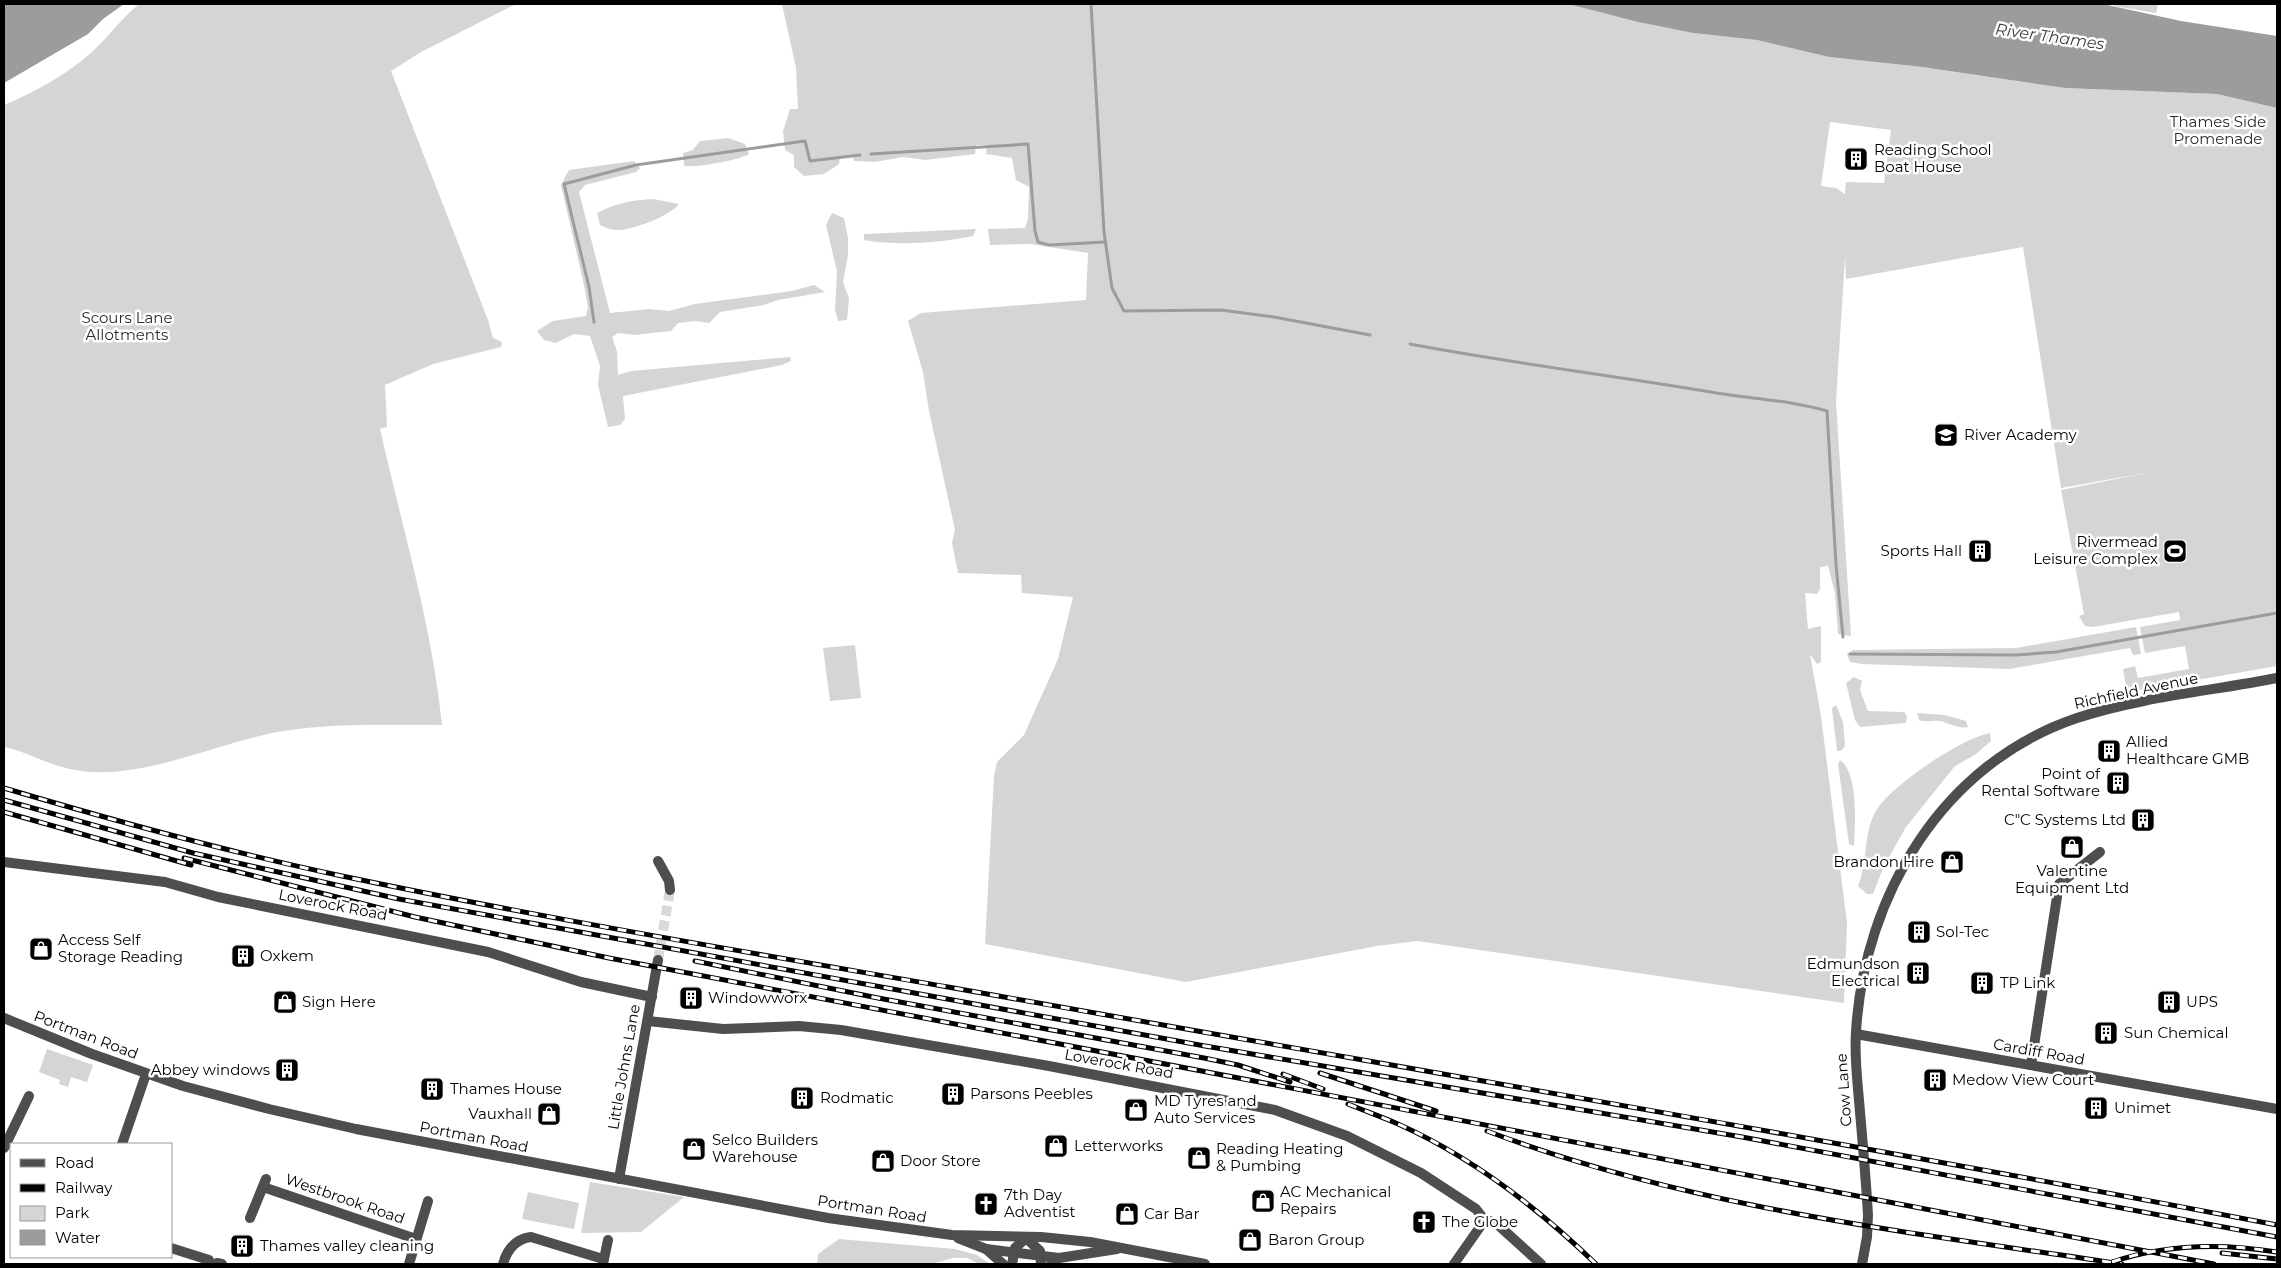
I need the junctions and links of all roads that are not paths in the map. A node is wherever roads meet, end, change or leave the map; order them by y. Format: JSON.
{"nodes":[{"id":1,"x":2277,"y":678,"type":"edge"},
{"id":2,"x":2100,"y":852,"type":"dead end"},
{"id":3,"x":658,"y":861,"type":"dead end"},
{"id":4,"x":4,"y":862,"type":"edge"},
{"id":5,"x":670,"y":890,"type":"tunnel mouth"},
{"id":6,"x":1880,"y":915,"type":"joint"},
{"id":7,"x":658,"y":960,"type":"tunnel mouth"},
{"id":8,"x":652,"y":997,"type":"junction"},
{"id":9,"x":4,"y":1018,"type":"edge"},
{"id":10,"x":648,"y":1021,"type":"junction"},
{"id":11,"x":1856,"y":1034,"type":"junction"},
{"id":12,"x":2030,"y":1065,"type":"junction"},
{"id":13,"x":146,"y":1074,"type":"junction"},
{"id":14,"x":29,"y":1096,"type":"dead end"},
{"id":15,"x":2277,"y":1109,"type":"edge"},
{"id":16,"x":122,"y":1143,"type":"edge"},
{"id":17,"x":4,"y":1147,"type":"edge"},
{"id":18,"x":619,"y":1179,"type":"junction"},
{"id":19,"x":428,"y":1201,"type":"dead end"},
{"id":20,"x":250,"y":1218,"type":"dead end"},
{"id":21,"x":1483,"y":1218,"type":"junction"},
{"id":22,"x":952,"y":1235,"type":"junction"},
{"id":23,"x":1026,"y":1238,"type":"junction"},
{"id":24,"x":416,"y":1239,"type":"junction"},
{"id":25,"x":608,"y":1240,"type":"dead end"},
{"id":26,"x":172,"y":1248,"type":"edge"},
{"id":27,"x":1128,"y":1248,"type":"junction"},
{"id":28,"x":986,"y":1249,"type":"junction"},
{"id":29,"x":1013,"y":1253,"type":"junction"},
{"id":30,"x":1041,"y":1260,"type":"edge"},
{"id":31,"x":1055,"y":1261,"type":"edge"},
{"id":32,"x":216,"y":1262,"type":"edge"},
{"id":33,"x":603,"y":1262,"type":"edge"},
{"id":34,"x":409,"y":1264,"type":"edge"},
{"id":35,"x":503,"y":1264,"type":"edge"},
{"id":36,"x":1004,"y":1264,"type":"edge"},
{"id":37,"x":1012,"y":1264,"type":"edge"},
{"id":38,"x":1205,"y":1264,"type":"edge"},
{"id":39,"x":1454,"y":1264,"type":"edge"},
{"id":40,"x":1541,"y":1264,"type":"edge"},
{"id":41,"x":1862,"y":1264,"type":"edge"}],
"edges":[{"from":1,"to":6,"type":"street","name":"Richfield Avenue"},
{"from":2,"to":12,"type":"street"},
{"from":3,"to":5,"type":"street"},
{"from":4,"to":8,"type":"street","name":"Loverock Road"},
{"from":6,"to":11,"type":"street","name":"Cow Lane"},
{"from":7,"to":8,"type":"street","name":"Little Johns Lane"},
{"from":8,"to":10,"type":"street","name":"Little Johns Lane"},
{"from":9,"to":13,"type":"street","name":"Portman Road"},
{"from":10,"to":18,"type":"street","name":"Little Johns Lane"},
{"from":10,"to":21,"type":"street","name":"Loverock Road"},
{"from":11,"to":12,"type":"street","name":"Cardiff Road"},
{"from":11,"to":41,"type":"street","name":"Cow Lane"},
{"from":12,"to":15,"type":"street","name":"Cardiff Road"},
{"from":13,"to":16,"type":"street"},
{"from":13,"to":18,"type":"street","name":"Portman Road"},
{"from":14,"to":17,"type":"street"},
{"from":18,"to":22,"type":"street","name":"Portman Road"},
{"from":19,"to":24,"type":"street"},
{"from":20,"to":24,"type":"street","name":"Westbrook Road"},
{"from":21,"to":39,"type":"street"},
{"from":21,"to":40,"type":"street","name":"Loverock Road"},
{"from":22,"to":23,"type":"street","name":"Portman Road"},
{"from":22,"to":28,"type":"street","name":"Portman Road"},
{"from":23,"to":27,"type":"street","name":"Portman Road"},
{"from":23,"to":29,"type":"street"},
{"from":23,"to":30,"type":"street"},
{"from":24,"to":34,"type":"street"},
{"from":25,"to":33,"type":"street"},
{"from":26,"to":32,"type":"street"},
{"from":27,"to":31,"type":"street","name":"Portman Road"},
{"from":27,"to":38,"type":"street","name":"Portman Road"},
{"from":28,"to":29,"type":"street","name":"Portman Road"},
{"from":28,"to":36,"type":"street"},
{"from":29,"to":30,"type":"street","name":"Portman Road"},
{"from":29,"to":37,"type":"street"},
{"from":30,"to":31,"type":"street","name":"Portman Road"},
{"from":33,"to":35,"type":"street"}]}
